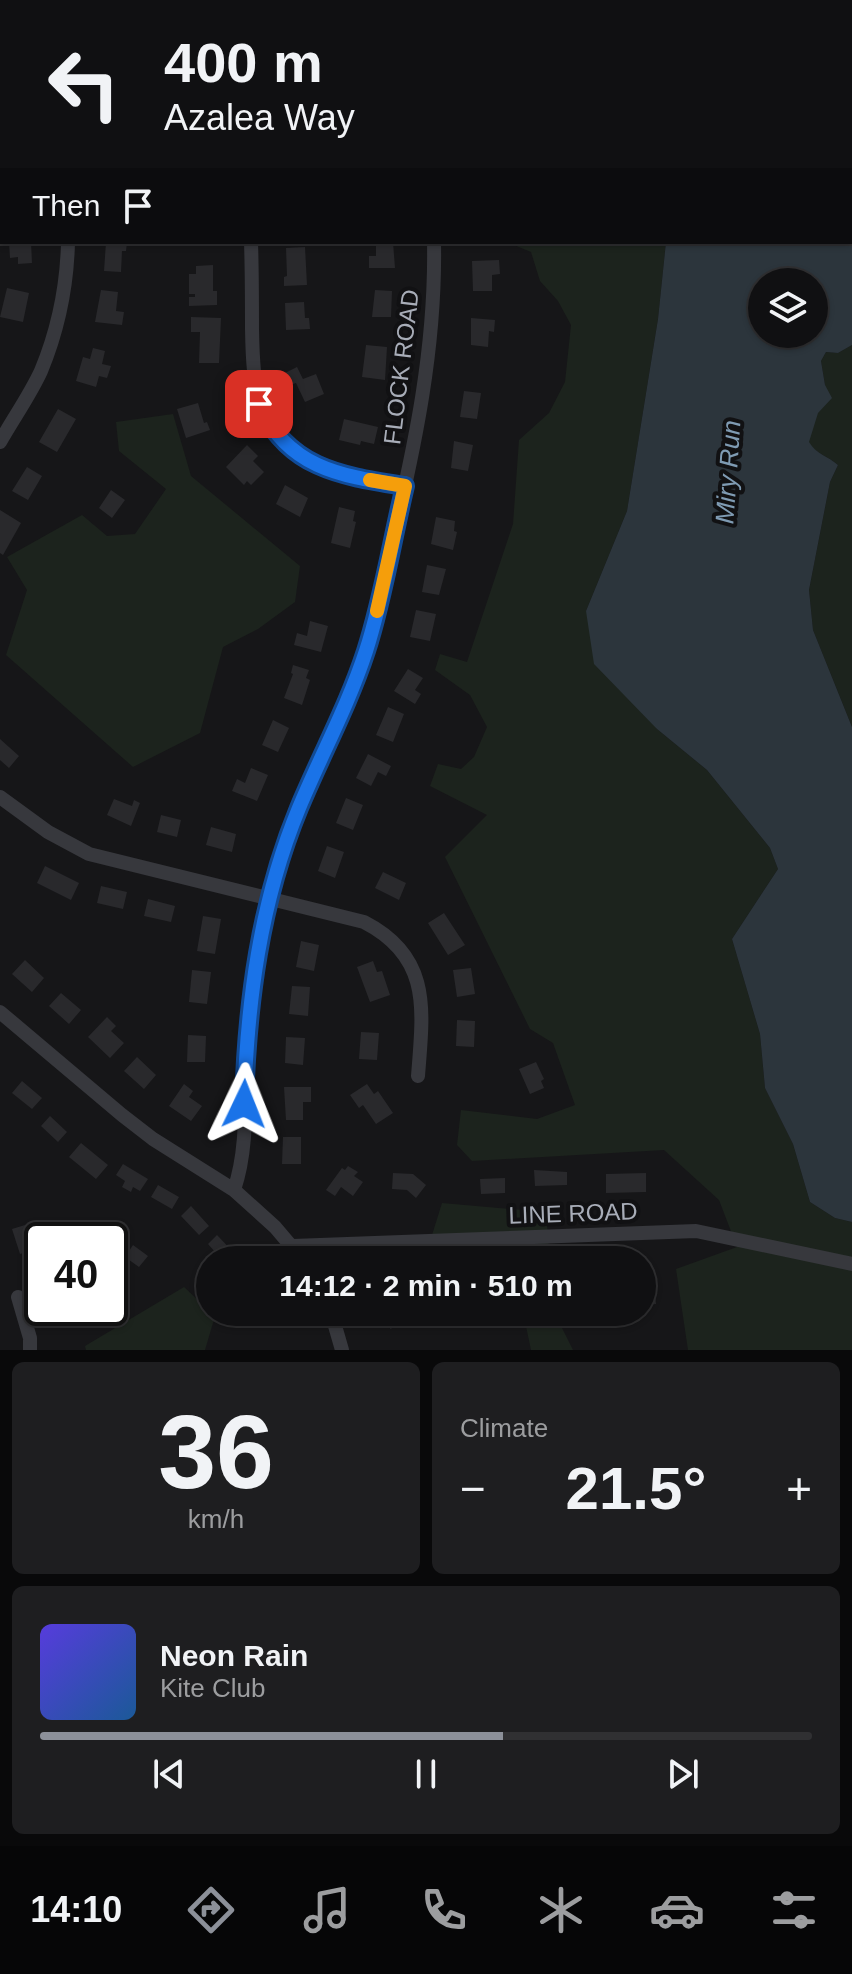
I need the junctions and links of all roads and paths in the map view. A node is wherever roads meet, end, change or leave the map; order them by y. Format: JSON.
{"nodes":[{"id":1,"x":68,"y":244,"type":"edge"},
{"id":2,"x":251,"y":244,"type":"edge"},
{"id":3,"x":434,"y":244,"type":"edge"},
{"id":4,"x":0,"y":442,"type":"edge"},
{"id":5,"x":405,"y":486,"type":"junction"},
{"id":6,"x":0,"y":797,"type":"edge"},
{"id":7,"x":269,"y":899,"type":"junction"},
{"id":8,"x":0,"y":1012,"type":"edge"},
{"id":9,"x":418,"y":1076,"type":"dead end"},
{"id":10,"x":234,"y":1190,"type":"junction"},
{"id":11,"x":293,"y":1246,"type":"joint"},
{"id":12,"x":852,"y":1264,"type":"edge"},
{"id":13,"x":18,"y":1297,"type":"dead end"},
{"id":14,"x":335,"y":1326,"type":"edge"},
{"id":15,"x":30,"y":1350,"type":"edge"},
{"id":16,"x":342,"y":1350,"type":"edge"}],
"edges":[{"from":1,"to":4,"type":"street"},
{"from":2,"to":5,"type":"street"},
{"from":3,"to":5,"type":"street","name":"FLOCK ROAD"},
{"from":5,"to":7,"type":"street","name":"FLOCK ROAD"},
{"from":6,"to":7,"type":"street"},
{"from":7,"to":9,"type":"street"},
{"from":7,"to":10,"type":"street","name":"FLOCK ROAD"},
{"from":8,"to":10,"type":"street"},
{"from":10,"to":11,"type":"street"},
{"from":11,"to":12,"type":"street","name":"LINE ROAD"},
{"from":13,"to":15,"type":"street"},
{"from":14,"to":16,"type":"street"}]}
